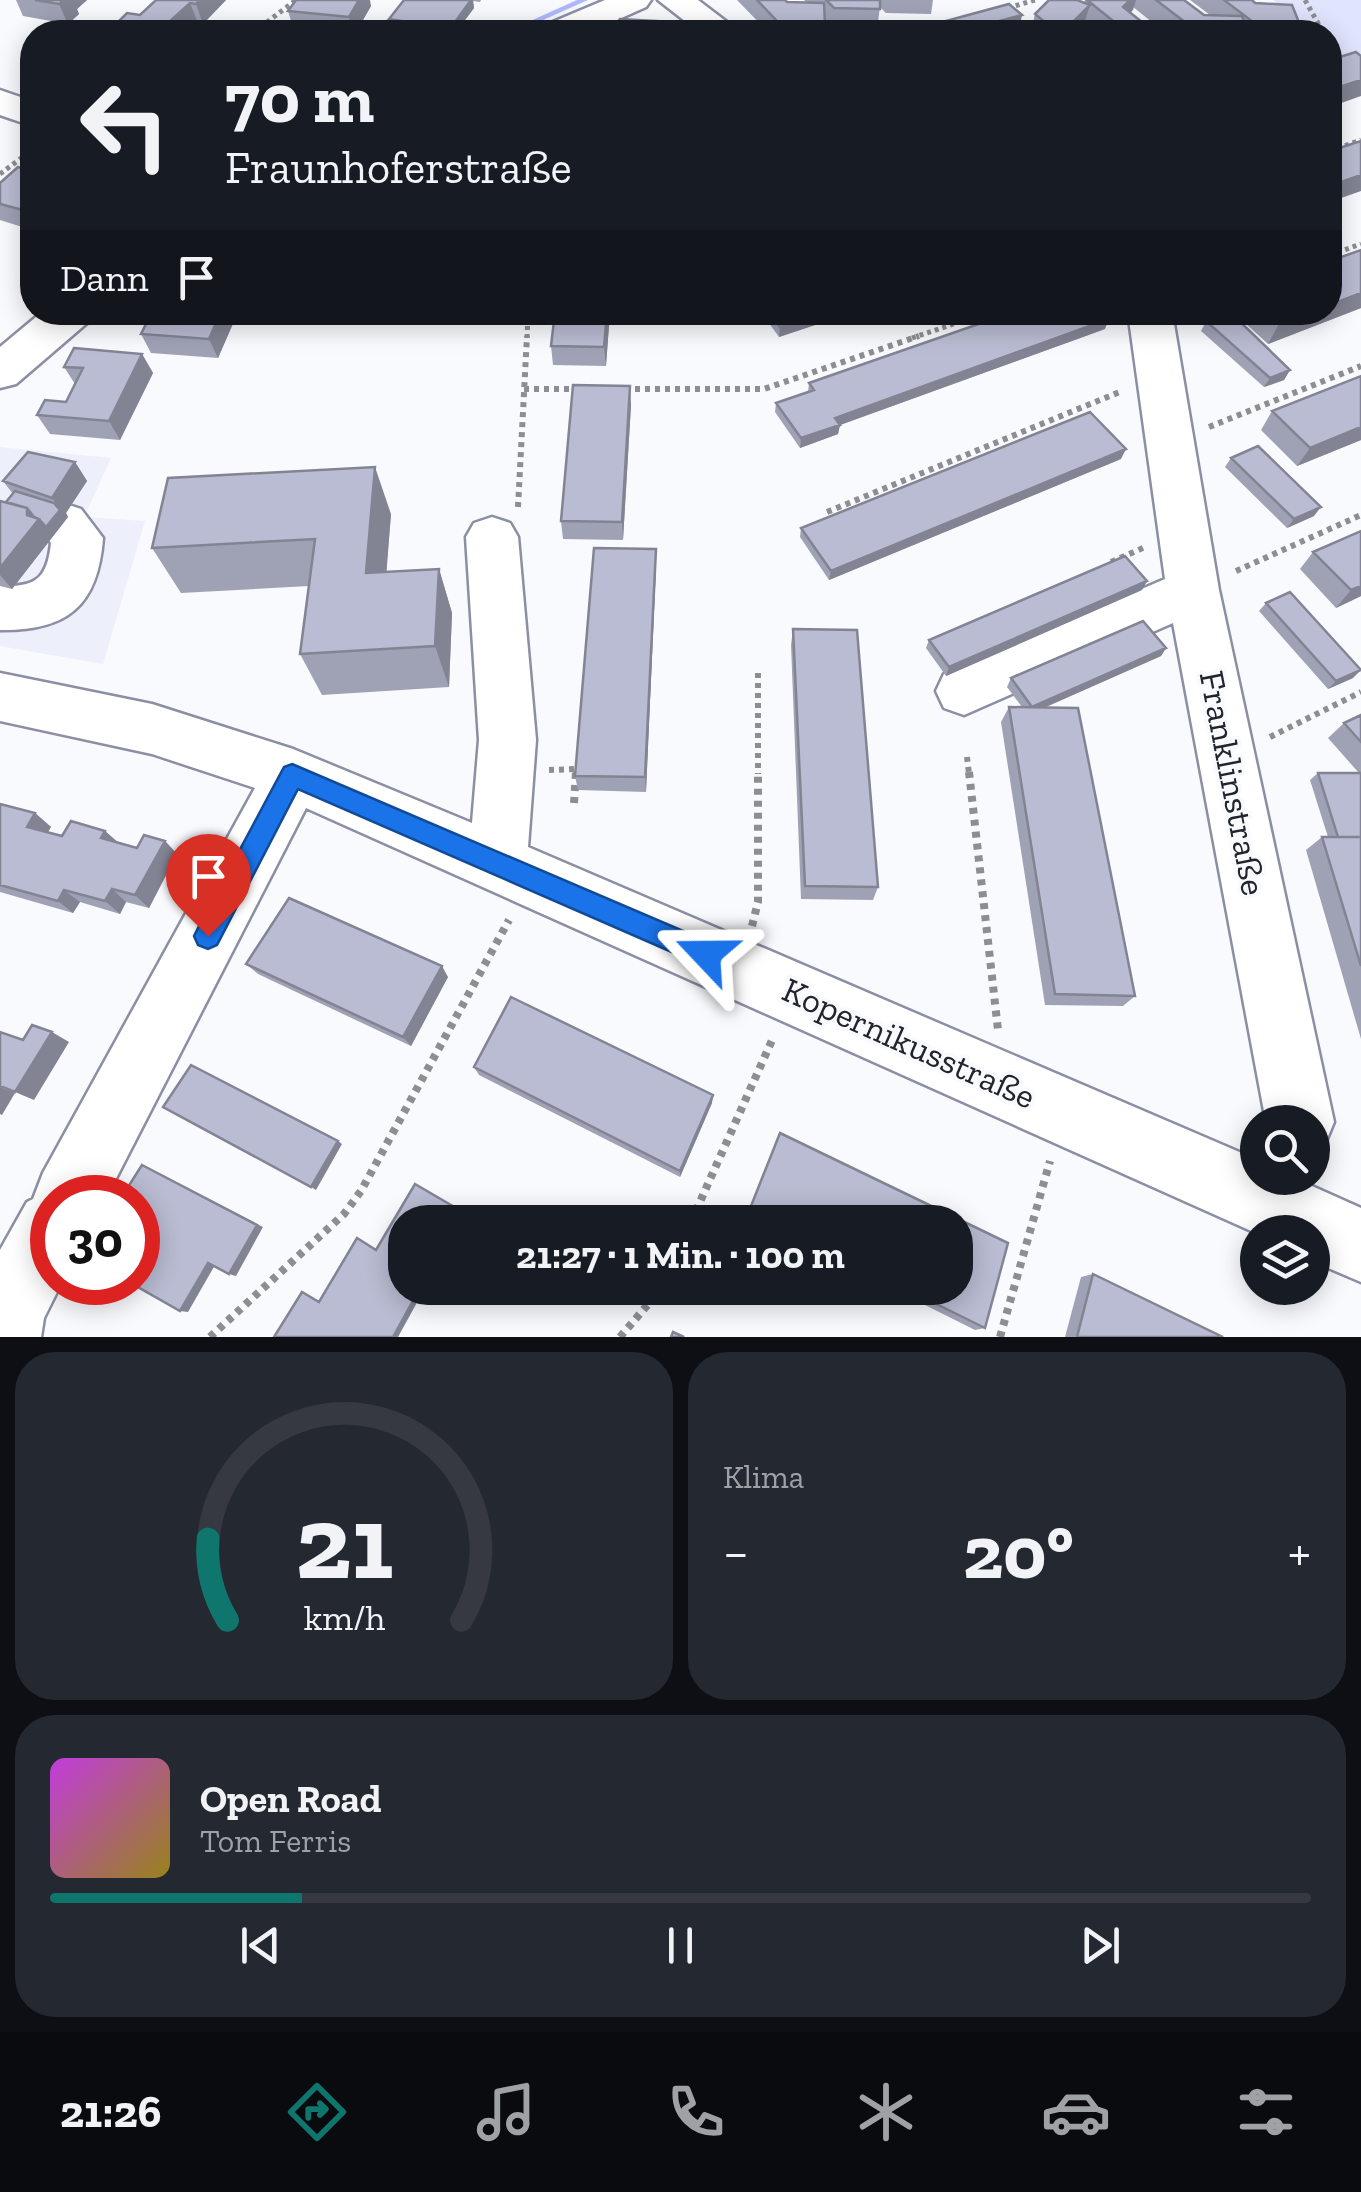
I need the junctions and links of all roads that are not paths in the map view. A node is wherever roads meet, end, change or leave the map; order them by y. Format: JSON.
{"nodes":[{"id":1,"x":634,"y":0,"type":"edge"},
{"id":2,"x":589,"y":20,"type":"edge"},
{"id":3,"x":56,"y":325,"type":"edge"},
{"id":4,"x":1152,"y":325,"type":"edge"},
{"id":5,"x":0,"y":372,"type":"edge"},
{"id":6,"x":63,"y":523,"type":"edge"},
{"id":7,"x":492,"y":537,"type":"road end"},
{"id":8,"x":1194,"y":590,"type":"junction"},
{"id":9,"x":0,"y":608,"type":"edge"},
{"id":10,"x":964,"y":691,"type":"dead end"},
{"id":11,"x":0,"y":697,"type":"edge"},
{"id":12,"x":292,"y":775,"type":"junction"},
{"id":13,"x":513,"y":870,"type":"junction"},
{"id":14,"x":1297,"y":1105,"type":"edge"},
{"id":15,"x":80,"y":1175,"type":"edge"},
{"id":16,"x":1331,"y":1217,"type":"edge"},
{"id":17,"x":30,"y":1268,"type":"edge"},
{"id":18,"x":3,"y":1337,"type":"edge"}],
"edges":[{"from":1,"to":2,"type":"street"},
{"from":3,"to":5,"type":"street"},
{"from":4,"to":8,"type":"street","name":"Franklinstraße"},
{"from":6,"to":9,"type":"street"},
{"from":7,"to":13,"type":"street"},
{"from":8,"to":10,"type":"street"},
{"from":8,"to":14,"type":"street","name":"Franklinstraße"},
{"from":11,"to":12,"type":"street","name":"Kopernikusstraße"},
{"from":12,"to":13,"type":"street","name":"Kopernikusstraße"},
{"from":12,"to":15,"type":"street"},
{"from":13,"to":16,"type":"street","name":"Kopernikusstraße"},
{"from":17,"to":18,"type":"street"}]}
